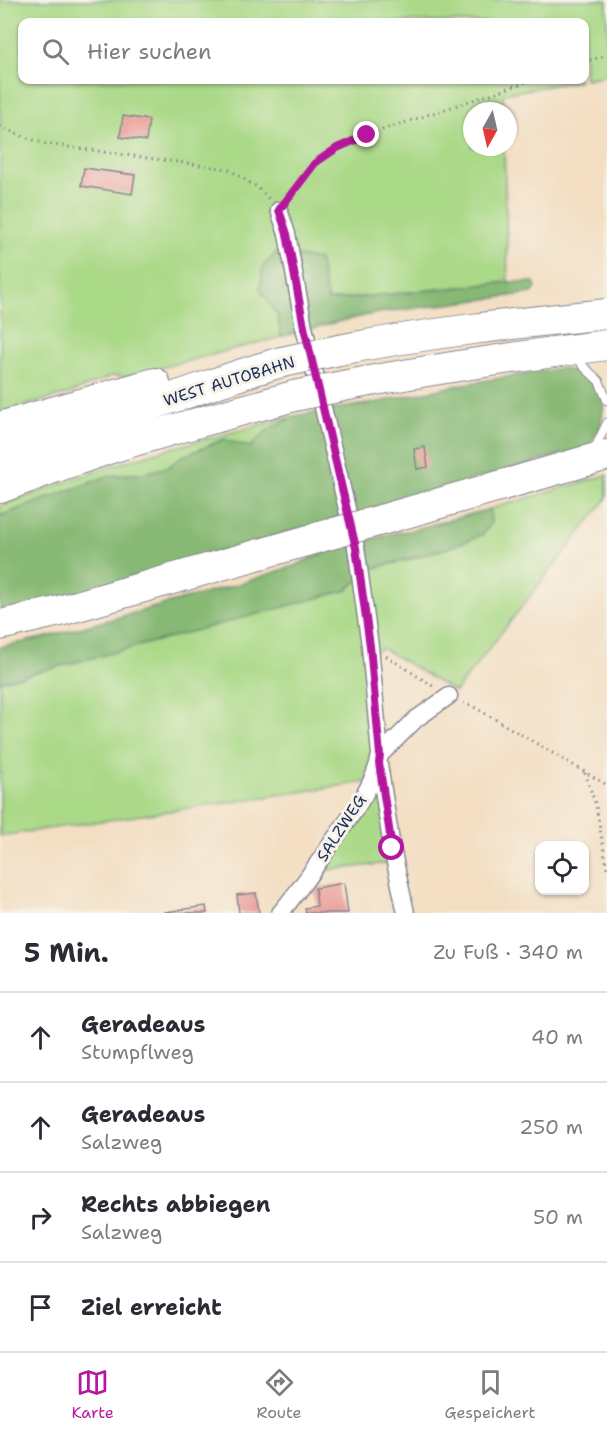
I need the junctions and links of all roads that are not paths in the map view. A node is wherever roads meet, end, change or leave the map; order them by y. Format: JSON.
{"nodes":[{"id":1,"x":279,"y":210,"type":"road end"},
{"id":2,"x":607,"y":314,"type":"edge"},
{"id":3,"x":607,"y":345,"type":"edge"},
{"id":4,"x":578,"y":349,"type":"junction"},
{"id":5,"x":274,"y":364,"type":"junction"},
{"id":6,"x":607,"y":400,"type":"edge"},
{"id":7,"x":607,"y":423,"type":"edge"},
{"id":8,"x":0,"y":427,"type":"edge"},
{"id":9,"x":0,"y":457,"type":"edge"},
{"id":10,"x":598,"y":457,"type":"edge"},
{"id":11,"x":0,"y":488,"type":"edge"},
{"id":12,"x":0,"y":625,"type":"edge"},
{"id":13,"x":449,"y":696,"type":"road end"},
{"id":14,"x":379,"y":759,"type":"junction"},
{"id":15,"x":280,"y":913,"type":"edge"},
{"id":16,"x":406,"y":913,"type":"edge"}],
"edges":[{"from":1,"to":14,"type":"street"},
{"from":2,"to":5,"type":"highway","name":"WEST AUTOBAHN","bridge":true},
{"from":3,"to":4,"type":"highway","name":"WEST AUTOBAHN"},
{"from":4,"to":6,"type":"lane"},
{"from":4,"to":11,"type":"highway","name":"WEST AUTOBAHN","bridge":true},
{"from":5,"to":8,"type":"highway"},
{"from":5,"to":9,"type":"highway","name":"WEST AUTOBAHN"},
{"from":7,"to":10,"type":"lane"},
{"from":10,"to":12,"type":"highway","bridge":true},
{"from":13,"to":14,"type":"street"},
{"from":14,"to":15,"type":"street","name":"SALZWEG"},
{"from":14,"to":16,"type":"street"}]}
